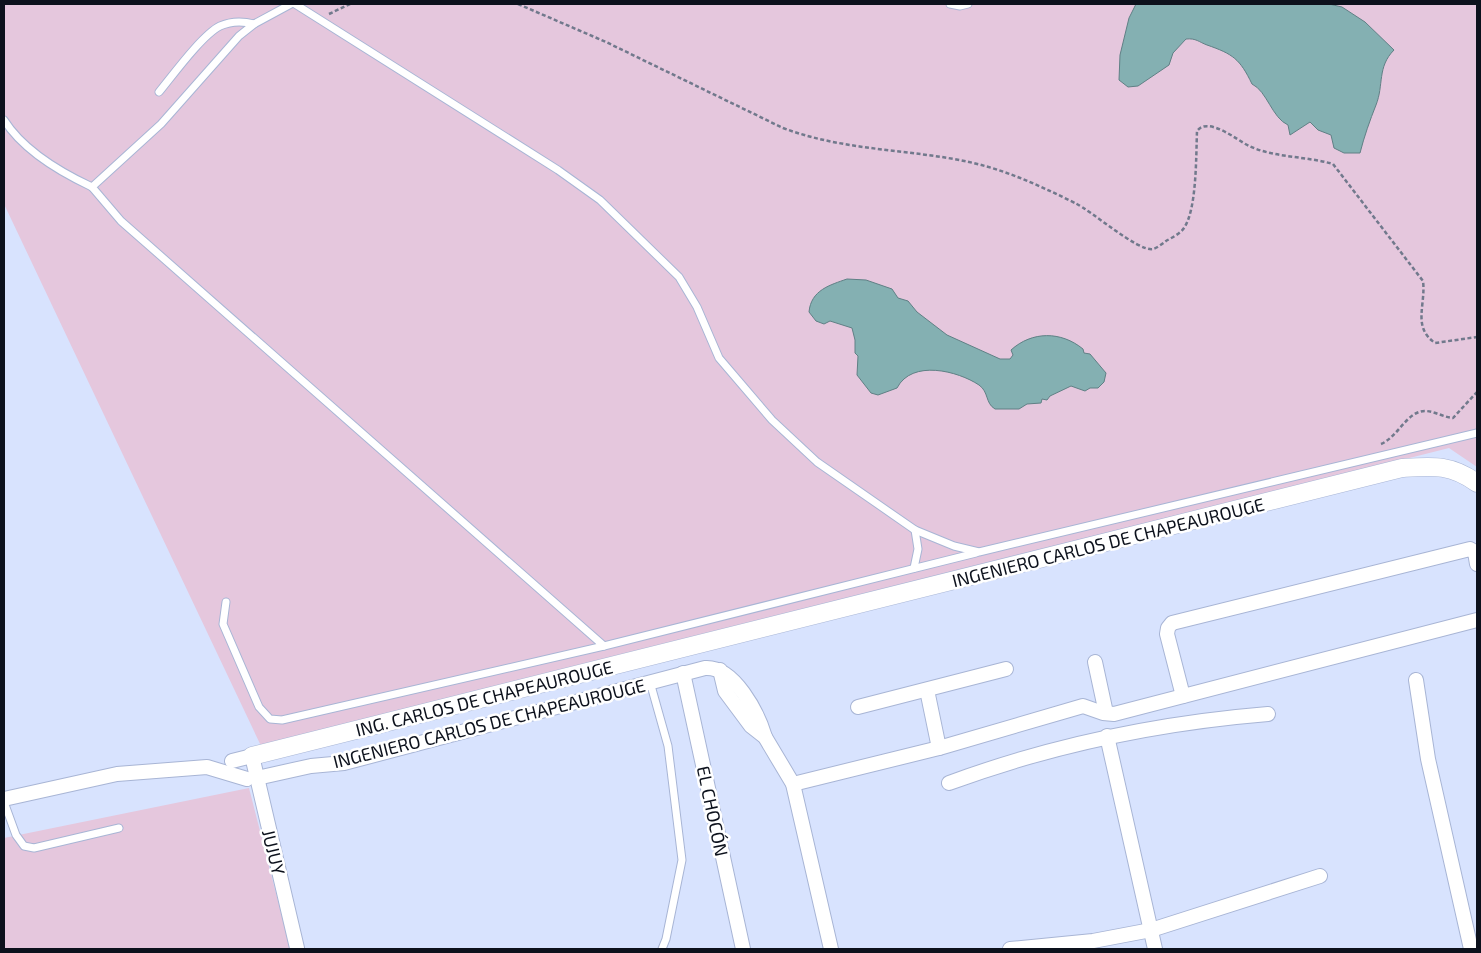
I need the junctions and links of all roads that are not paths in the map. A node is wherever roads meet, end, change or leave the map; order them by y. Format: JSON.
{"nodes":[{"id":1,"x":293,"y":4,"type":"edge"},
{"id":2,"x":950,"y":4,"type":"edge"},
{"id":3,"x":968,"y":4,"type":"edge"},
{"id":4,"x":254,"y":24,"type":"junction"},
{"id":5,"x":159,"y":92,"type":"dead end"},
{"id":6,"x":4,"y":120,"type":"edge"},
{"id":7,"x":92,"y":187,"type":"junction"},
{"id":8,"x":1477,"y":433,"type":"edge"},
{"id":9,"x":1477,"y":482,"type":"edge"},
{"id":10,"x":915,"y":530,"type":"junction"},
{"id":11,"x":979,"y":552,"type":"junction"},
{"id":12,"x":1477,"y":564,"type":"edge"},
{"id":13,"x":914,"y":568,"type":"junction"},
{"id":14,"x":226,"y":602,"type":"dead end"},
{"id":15,"x":1477,"y":620,"type":"edge"},
{"id":16,"x":736,"y":635,"type":"joint"},
{"id":17,"x":604,"y":646,"type":"junction"},
{"id":18,"x":1095,"y":662,"type":"dead end"},
{"id":19,"x":1006,"y":670,"type":"dead end"},
{"id":20,"x":687,"y":671,"type":"junction"},
{"id":21,"x":1416,"y":680,"type":"dead end"},
{"id":22,"x":650,"y":682,"type":"junction"},
{"id":23,"x":927,"y":690,"type":"junction"},
{"id":24,"x":1183,"y":696,"type":"junction"},
{"id":25,"x":858,"y":707,"type":"dead end"},
{"id":26,"x":1106,"y":713,"type":"junction"},
{"id":27,"x":1268,"y":714,"type":"dead end"},
{"id":28,"x":1107,"y":736,"type":"junction"},
{"id":29,"x":938,"y":748,"type":"junction"},
{"id":30,"x":252,"y":756,"type":"junction"},
{"id":31,"x":232,"y":761,"type":"dead end"},
{"id":32,"x":254,"y":782,"type":"junction"},
{"id":33,"x":949,"y":782,"type":"dead end"},
{"id":34,"x":794,"y":784,"type":"junction"},
{"id":35,"x":4,"y":800,"type":"edge"},
{"id":36,"x":120,"y":828,"type":"dead end"},
{"id":37,"x":1320,"y":876,"type":"dead end"},
{"id":38,"x":1150,"y":930,"type":"junction"},
{"id":39,"x":297,"y":948,"type":"edge"},
{"id":40,"x":662,"y":949,"type":"edge"},
{"id":41,"x":743,"y":949,"type":"edge"},
{"id":42,"x":832,"y":949,"type":"edge"},
{"id":43,"x":1010,"y":949,"type":"edge"},
{"id":44,"x":1155,"y":949,"type":"edge"},
{"id":45,"x":1471,"y":949,"type":"edge"}],
"edges":[{"from":1,"to":4,"type":"lane"},
{"from":1,"to":10,"type":"lane"},
{"from":2,"to":3,"type":"lane"},
{"from":4,"to":5,"type":"lane"},
{"from":4,"to":7,"type":"lane"},
{"from":6,"to":7,"type":"lane"},
{"from":7,"to":17,"type":"lane"},
{"from":8,"to":11,"type":"lane"},
{"from":9,"to":16,"type":"street","name":"INGENIERO CARLOS DE CHAPEAUROUGE"},
{"from":10,"to":11,"type":"lane"},
{"from":10,"to":13,"type":"lane"},
{"from":11,"to":13,"type":"lane"},
{"from":12,"to":24,"type":"street"},
{"from":13,"to":17,"type":"lane"},
{"from":14,"to":17,"type":"lane"},
{"from":15,"to":24,"type":"street"},
{"from":16,"to":30,"type":"street","name":"ING. CARLOS DE CHAPEAUROUGE"},
{"from":18,"to":26,"type":"street"},
{"from":19,"to":23,"type":"street"},
{"from":20,"to":22,"type":"street","name":"INGENIERO CARLOS DE CHAPEAUROUGE"},
{"from":20,"to":34,"type":"street","name":"INGENIERO CARLOS DE CHAPEAUROUGE"},
{"from":20,"to":41,"type":"street","name":"EL CHOCÓN"},
{"from":21,"to":45,"type":"street"},
{"from":22,"to":32,"type":"street","name":"INGENIERO CARLOS DE CHAPEAUROUGE"},
{"from":22,"to":40,"type":"lane"},
{"from":23,"to":25,"type":"street"},
{"from":23,"to":29,"type":"street"},
{"from":24,"to":26,"type":"street"},
{"from":26,"to":29,"type":"street"},
{"from":27,"to":28,"type":"street"},
{"from":28,"to":33,"type":"street"},
{"from":28,"to":38,"type":"street"},
{"from":29,"to":34,"type":"street"},
{"from":30,"to":31,"type":"street","name":"ING. CARLOS DE CHAPEAUROUGE"},
{"from":30,"to":32,"type":"street","name":"JUJUY"},
{"from":32,"to":35,"type":"street","name":"INGENIERO CARLOS DE CHAPEAUROUGE"},
{"from":32,"to":39,"type":"street","name":"JUJUY"},
{"from":34,"to":42,"type":"street"},
{"from":35,"to":36,"type":"lane"},
{"from":37,"to":38,"type":"street"},
{"from":38,"to":43,"type":"street"},
{"from":38,"to":44,"type":"street"}]}
